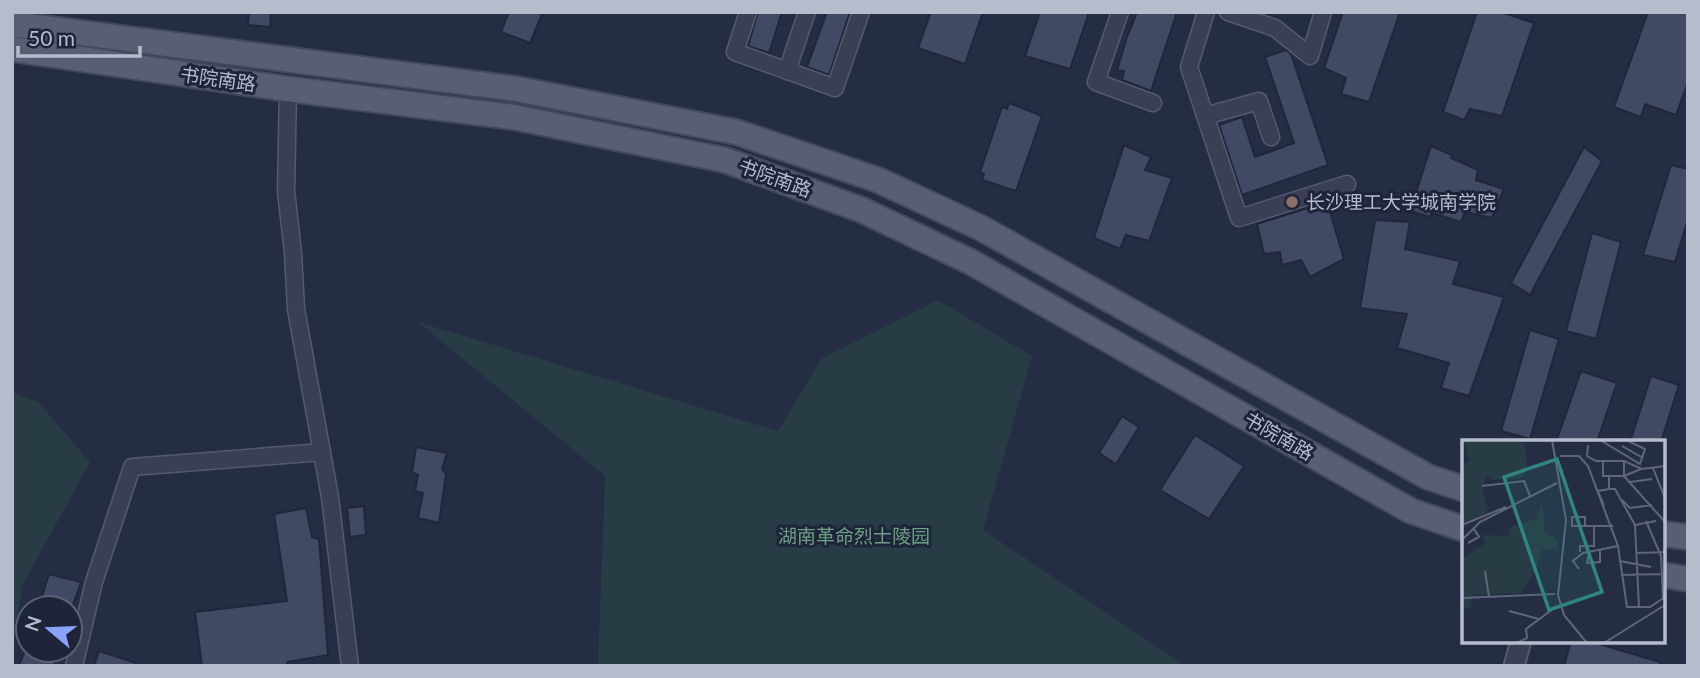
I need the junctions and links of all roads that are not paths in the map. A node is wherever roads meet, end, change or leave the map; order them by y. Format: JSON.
{"nodes":[{"id":1,"x":748,"y":12,"type":"edge"},
{"id":2,"x":807,"y":12,"type":"edge"},
{"id":3,"x":861,"y":12,"type":"edge"},
{"id":4,"x":1120,"y":12,"type":"edge"},
{"id":5,"x":1206,"y":12,"type":"edge"},
{"id":6,"x":1228,"y":12,"type":"edge"},
{"id":7,"x":1323,"y":12,"type":"edge"},
{"id":8,"x":12,"y":24,"type":"edge"},
{"id":9,"x":12,"y":49,"type":"edge"},
{"id":10,"x":787,"y":71,"type":"junction"},
{"id":11,"x":288,"y":89,"type":"junction"},
{"id":12,"x":1153,"y":103,"type":"dead end"},
{"id":13,"x":1205,"y":116,"type":"junction"},
{"id":14,"x":1272,"y":137,"type":"dead end"},
{"id":15,"x":1347,"y":184,"type":"dead end"},
{"id":16,"x":322,"y":452,"type":"junction"},
{"id":17,"x":1462,"y":488,"type":"edge"},
{"id":18,"x":1462,"y":528,"type":"edge"},
{"id":19,"x":1665,"y":534,"type":"edge"},
{"id":20,"x":1688,"y":537,"type":"edge"},
{"id":21,"x":1665,"y":575,"type":"edge"},
{"id":22,"x":1688,"y":579,"type":"edge"},
{"id":23,"x":1520,"y":643,"type":"edge"},
{"id":24,"x":74,"y":666,"type":"edge"},
{"id":25,"x":350,"y":666,"type":"edge"},
{"id":26,"x":1514,"y":666,"type":"edge"}],
"edges":[{"from":1,"to":10,"type":"street"},
{"from":2,"to":10,"type":"street"},
{"from":3,"to":10,"type":"street"},
{"from":4,"to":12,"type":"street"},
{"from":5,"to":13,"type":"street"},
{"from":6,"to":7,"type":"street"},
{"from":8,"to":17,"type":"main road","name":"书院南路"},
{"from":9,"to":11,"type":"main road","name":"书院南路"},
{"from":11,"to":16,"type":"street"},
{"from":11,"to":18,"type":"main road","name":"书院南路"},
{"from":13,"to":14,"type":"street"},
{"from":13,"to":15,"type":"street"},
{"from":16,"to":24,"type":"street"},
{"from":16,"to":25,"type":"street"},
{"from":19,"to":20,"type":"main road"},
{"from":21,"to":22,"type":"main road"},
{"from":23,"to":26,"type":"street"}]}
